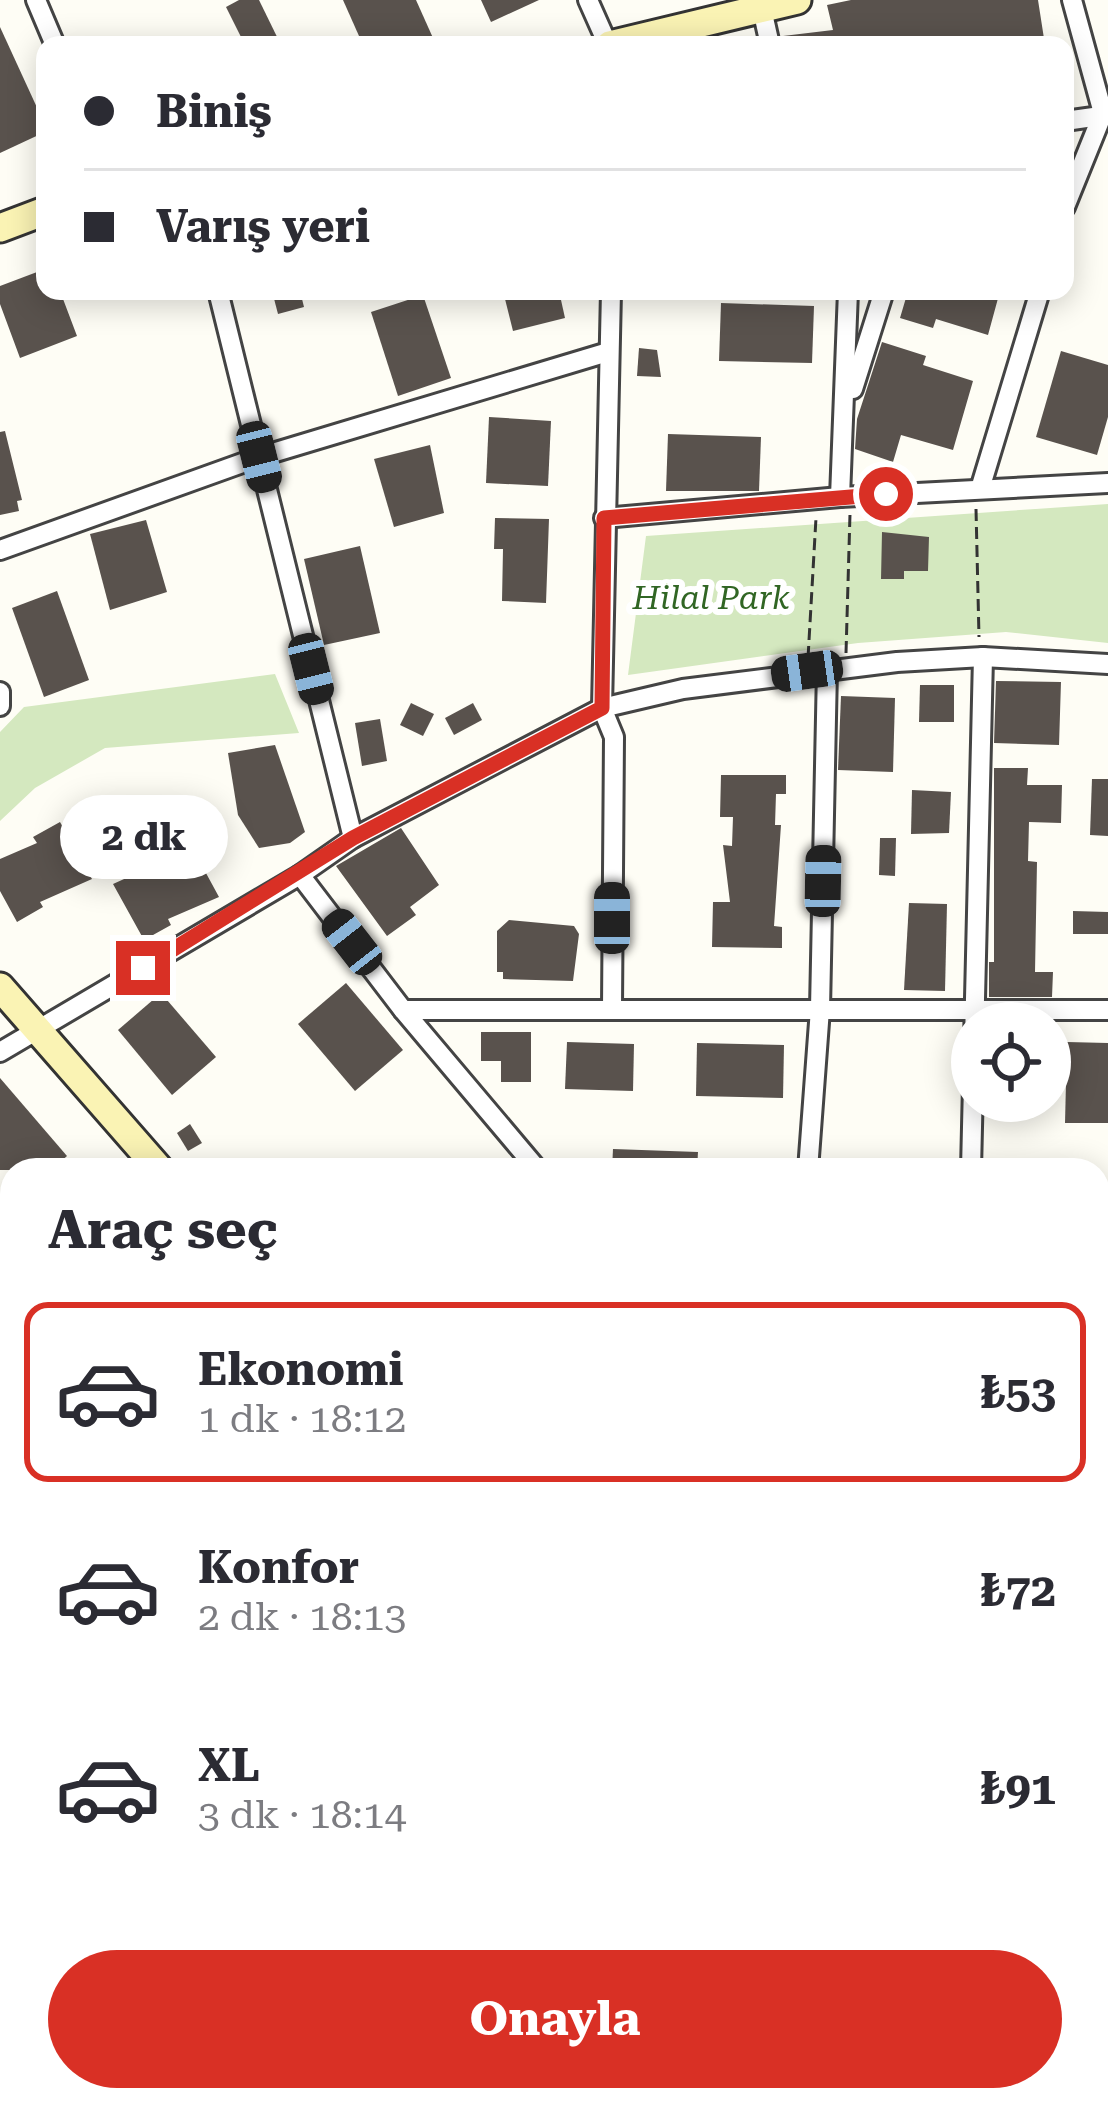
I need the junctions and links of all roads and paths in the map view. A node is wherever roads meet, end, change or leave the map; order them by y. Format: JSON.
{"nodes":[{"id":1,"x":36,"y":0,"type":"edge"},
{"id":2,"x":588,"y":0,"type":"edge"},
{"id":3,"x":797,"y":0,"type":"edge"},
{"id":4,"x":1072,"y":0,"type":"edge"},
{"id":5,"x":762,"y":9,"type":"junction"},
{"id":6,"x":51,"y":36,"type":"edge"},
{"id":7,"x":605,"y":36,"type":"edge"},
{"id":8,"x":647,"y":36,"type":"edge"},
{"id":9,"x":768,"y":36,"type":"edge"},
{"id":10,"x":1105,"y":114,"type":"edge"},
{"id":11,"x":1074,"y":120,"type":"edge"},
{"id":12,"x":1074,"y":165,"type":"edge"},
{"id":13,"x":36,"y":214,"type":"edge"},
{"id":14,"x":0,"y":228,"type":"edge"},
{"id":15,"x":220,"y":300,"type":"edge"},
{"id":16,"x":611,"y":300,"type":"edge"},
{"id":17,"x":848,"y":300,"type":"edge"},
{"id":18,"x":881,"y":300,"type":"edge"},
{"id":19,"x":1037,"y":300,"type":"edge"},
{"id":20,"x":608,"y":352,"type":"junction"},
{"id":21,"x":845,"y":412,"type":"junction"},
{"id":22,"x":259,"y":457,"type":"junction"},
{"id":23,"x":1108,"y":483,"type":"edge"},
{"id":24,"x":980,"y":489,"type":"junction"},
{"id":25,"x":840,"y":497,"type":"junction"},
{"id":26,"x":604,"y":518,"type":"junction"},
{"id":27,"x":0,"y":550,"type":"edge"},
{"id":28,"x":983,"y":657,"type":"junction"},
{"id":29,"x":1108,"y":664,"type":"edge"},
{"id":30,"x":826,"y":669,"type":"junction"},
{"id":31,"x":0,"y":692,"type":"edge"},
{"id":32,"x":0,"y":706,"type":"edge"},
{"id":33,"x":602,"y":708,"type":"junction"},
{"id":34,"x":353,"y":838,"type":"junction"},
{"id":35,"x":300,"y":875,"type":"junction"},
{"id":36,"x":0,"y":986,"type":"edge"},
{"id":37,"x":972,"y":1002,"type":"edge"},
{"id":38,"x":951,"y":1007,"type":"edge"},
{"id":39,"x":611,"y":1008,"type":"junction"},
{"id":40,"x":820,"y":1009,"type":"junction"},
{"id":41,"x":1071,"y":1009,"type":"edge"},
{"id":42,"x":403,"y":1010,"type":"junction"},
{"id":43,"x":1108,"y":1010,"type":"edge"},
{"id":44,"x":41,"y":1030,"type":"junction"},
{"id":45,"x":0,"y":1052,"type":"edge"},
{"id":46,"x":971,"y":1122,"type":"edge"},
{"id":47,"x":150,"y":1158,"type":"edge"},
{"id":48,"x":528,"y":1158,"type":"edge"},
{"id":49,"x":809,"y":1158,"type":"edge"},
{"id":50,"x":970,"y":1158,"type":"edge"}],
"edges":[{"from":1,"to":6,"type":"street"},
{"from":2,"to":7,"type":"street"},
{"from":3,"to":5,"type":"main road"},
{"from":4,"to":10,"type":"street"},
{"from":5,"to":8,"type":"main road"},
{"from":5,"to":9,"type":"street"},
{"from":10,"to":11,"type":"street"},
{"from":10,"to":12,"type":"street"},
{"from":13,"to":14,"type":"main road"},
{"from":15,"to":22,"type":"street"},
{"from":16,"to":20,"type":"street"},
{"from":17,"to":21,"type":"street"},
{"from":18,"to":21,"type":"street"},
{"from":19,"to":24,"type":"street"},
{"from":20,"to":22,"type":"street"},
{"from":20,"to":26,"type":"street"},
{"from":21,"to":25,"type":"street"},
{"from":22,"to":27,"type":"street"},
{"from":22,"to":34,"type":"street"},
{"from":23,"to":24,"type":"street"},
{"from":24,"to":25,"type":"street"},
{"from":24,"to":28,"type":"path"},
{"from":25,"to":26,"type":"street"},
{"from":25,"to":30,"type":"path"},
{"from":25,"to":30,"type":"path"},
{"from":26,"to":33,"type":"street"},
{"from":28,"to":29,"type":"street"},
{"from":28,"to":30,"type":"street"},
{"from":28,"to":37,"type":"street"},
{"from":30,"to":33,"type":"street"},
{"from":30,"to":40,"type":"street"},
{"from":31,"to":32,"type":"street"},
{"from":33,"to":34,"type":"street"},
{"from":33,"to":39,"type":"street"},
{"from":34,"to":35,"type":"street"},
{"from":35,"to":42,"type":"street"},
{"from":35,"to":44,"type":"street"},
{"from":36,"to":44,"type":"main road"},
{"from":38,"to":40,"type":"street"},
{"from":39,"to":40,"type":"street"},
{"from":39,"to":42,"type":"street"},
{"from":40,"to":49,"type":"street"},
{"from":41,"to":43,"type":"street"},
{"from":42,"to":48,"type":"street"},
{"from":44,"to":45,"type":"street"},
{"from":44,"to":47,"type":"main road"},
{"from":46,"to":50,"type":"street"}]}
